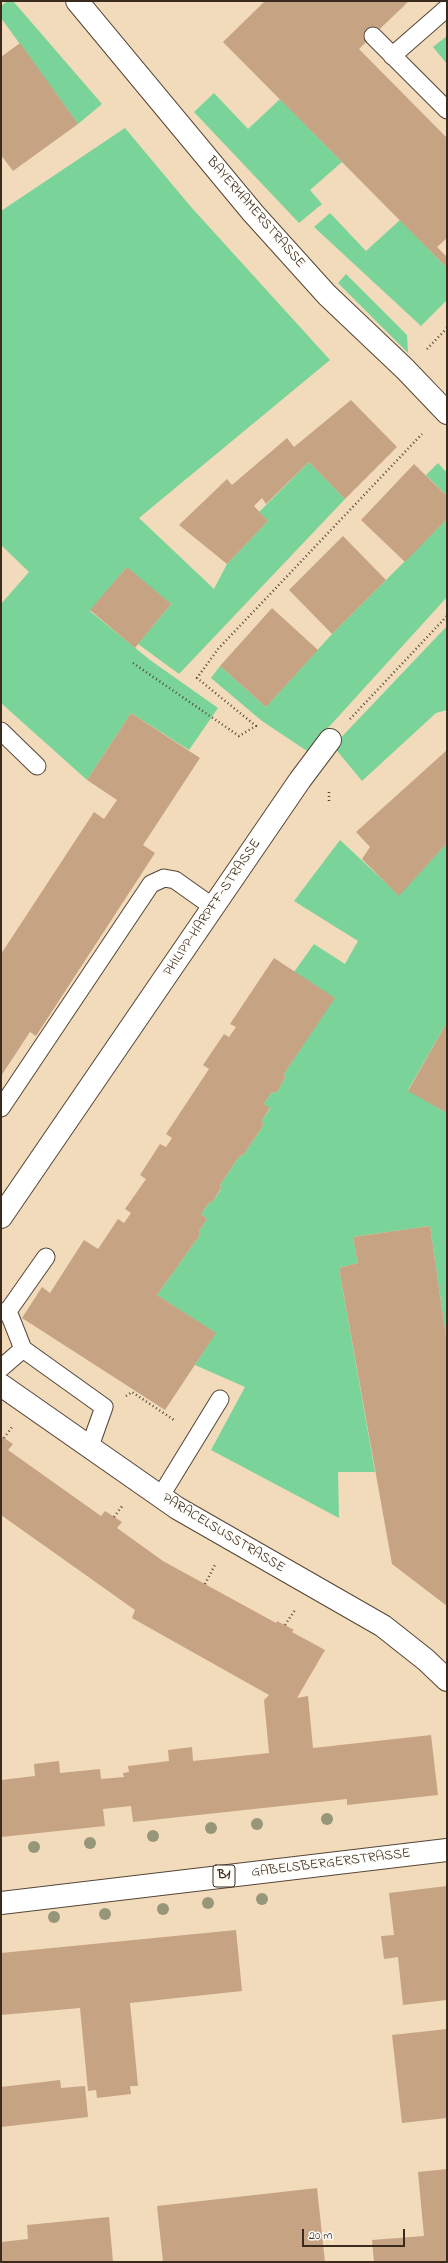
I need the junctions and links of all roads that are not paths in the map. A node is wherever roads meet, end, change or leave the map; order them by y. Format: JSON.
{"nodes":[{"id":1,"x":77,"y":1,"type":"edge"},
{"id":2,"x":447,"y":8,"type":"edge"},
{"id":3,"x":373,"y":36,"type":"dead end"},
{"id":4,"x":392,"y":56,"type":"junction"},
{"id":5,"x":447,"y":110,"type":"edge"},
{"id":6,"x":447,"y":413,"type":"edge"},
{"id":7,"x":1,"y":731,"type":"edge"},
{"id":8,"x":330,"y":740,"type":"road end"},
{"id":9,"x":37,"y":766,"type":"dead end"},
{"id":10,"x":213,"y":907,"type":"junction"},
{"id":11,"x":1,"y":1108,"type":"edge"},
{"id":12,"x":1,"y":1217,"type":"edge"},
{"id":13,"x":46,"y":1257,"type":"dead end"},
{"id":14,"x":5,"y":1311,"type":"edge"},
{"id":15,"x":23,"y":1349,"type":"junction"},
{"id":16,"x":1,"y":1368,"type":"edge"},
{"id":17,"x":1,"y":1385,"type":"edge"},
{"id":18,"x":220,"y":1399,"type":"dead end"},
{"id":19,"x":89,"y":1448,"type":"junction"},
{"id":20,"x":160,"y":1496,"type":"junction"},
{"id":21,"x":447,"y":1680,"type":"edge"},
{"id":22,"x":447,"y":1850,"type":"edge"},
{"id":23,"x":1,"y":1903,"type":"edge"}],
"edges":[{"from":1,"to":6,"type":"street","name":"BAYERHAMERSTRASSE"},
{"from":2,"to":4,"type":"lane"},
{"from":3,"to":4,"type":"lane"},
{"from":4,"to":5,"type":"lane"},
{"from":7,"to":9,"type":"lane"},
{"from":8,"to":10,"type":"street","name":"PHILIPP-HARPFF-STRASSE"},
{"from":10,"to":11,"type":"lane"},
{"from":10,"to":12,"type":"street","name":"PHILIPP-HARPFF-STRASSE"},
{"from":13,"to":14,"type":"lane"},
{"from":14,"to":15,"type":"lane"},
{"from":15,"to":16,"type":"lane"},
{"from":15,"to":19,"type":"lane"},
{"from":17,"to":19,"type":"street","name":"PARACELSUSSTRASSE"},
{"from":18,"to":20,"type":"lane"},
{"from":19,"to":20,"type":"street","name":"PARACELSUSSTRASSE"},
{"from":20,"to":21,"type":"street","name":"PARACELSUSSTRASSE"},
{"from":22,"to":23,"type":"street","name":"GABELSBERGERSTRASSE","number":"B1"}]}
